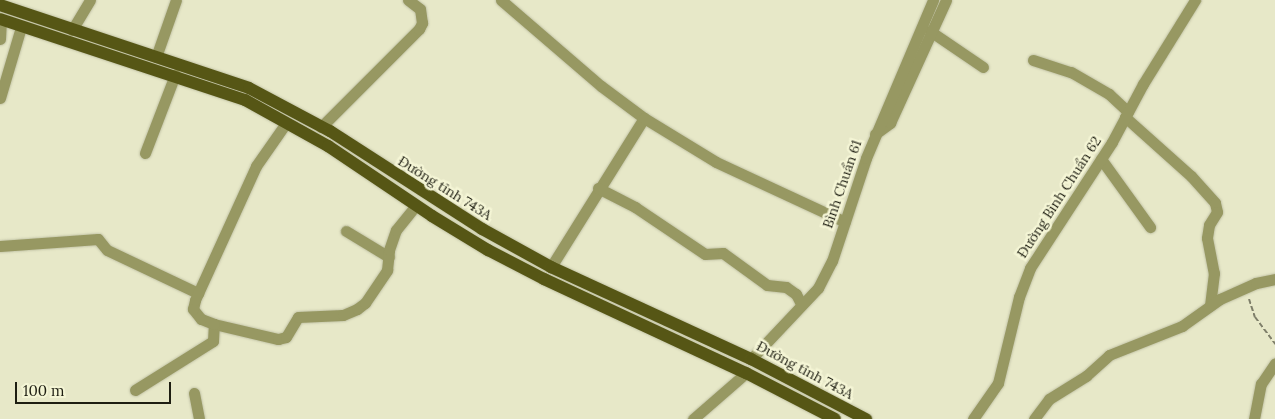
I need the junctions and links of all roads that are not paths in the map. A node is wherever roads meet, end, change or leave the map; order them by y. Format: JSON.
{"nodes":[{"id":1,"x":90,"y":0,"type":"edge"},
{"id":2,"x":176,"y":0,"type":"edge"},
{"id":3,"x":408,"y":0,"type":"edge"},
{"id":4,"x":501,"y":0,"type":"edge"},
{"id":5,"x":933,"y":0,"type":"edge"},
{"id":6,"x":946,"y":0,"type":"edge"},
{"id":7,"x":1195,"y":0,"type":"edge"},
{"id":8,"x":0,"y":5,"type":"edge"},
{"id":9,"x":1,"y":20,"type":"edge"},
{"id":10,"x":21,"y":27,"type":"junction"},
{"id":11,"x":72,"y":30,"type":"junction"},
{"id":12,"x":930,"y":31,"type":"junction"},
{"id":13,"x":0,"y":39,"type":"edge"},
{"id":14,"x":156,"y":56,"type":"junction"},
{"id":15,"x":1033,"y":60,"type":"dead end"},
{"id":16,"x":983,"y":67,"type":"dead end"},
{"id":17,"x":175,"y":75,"type":"junction"},
{"id":18,"x":0,"y":98,"type":"edge"},
{"id":19,"x":1127,"y":115,"type":"junction"},
{"id":20,"x":644,"y":118,"type":"junction"},
{"id":21,"x":286,"y":123,"type":"junction"},
{"id":22,"x":321,"y":127,"type":"junction"},
{"id":23,"x":875,"y":134,"type":"junction"},
{"id":24,"x":145,"y":153,"type":"dead end"},
{"id":25,"x":1101,"y":159,"type":"junction"},
{"id":26,"x":598,"y":188,"type":"junction"},
{"id":27,"x":416,"y":205,"type":"junction"},
{"id":28,"x":845,"y":222,"type":"junction"},
{"id":29,"x":1150,"y":227,"type":"dead end"},
{"id":30,"x":346,"y":231,"type":"dead end"},
{"id":31,"x":0,"y":246,"type":"edge"},
{"id":32,"x":388,"y":257,"type":"junction"},
{"id":33,"x":551,"y":267,"type":"junction"},
{"id":34,"x":1275,"y":279,"type":"edge"},
{"id":35,"x":198,"y":293,"type":"junction"},
{"id":36,"x":801,"y":304,"type":"junction"},
{"id":37,"x":1210,"y":306,"type":"junction"},
{"id":38,"x":214,"y":324,"type":"junction"},
{"id":39,"x":751,"y":359,"type":"junction"},
{"id":40,"x":1275,"y":363,"type":"edge"},
{"id":41,"x":746,"y":373,"type":"junction"},
{"id":42,"x":135,"y":390,"type":"dead end"},
{"id":43,"x":194,"y":392,"type":"dead end"},
{"id":44,"x":199,"y":419,"type":"edge"},
{"id":45,"x":693,"y":419,"type":"edge"},
{"id":46,"x":835,"y":419,"type":"edge"},
{"id":47,"x":866,"y":419,"type":"edge"},
{"id":48,"x":973,"y":419,"type":"edge"},
{"id":49,"x":1034,"y":419,"type":"edge"},
{"id":50,"x":1254,"y":419,"type":"edge"}],
"edges":[{"from":1,"to":11,"type":"street"},
{"from":2,"to":14,"type":"street"},
{"from":3,"to":22,"type":"street"},
{"from":4,"to":20,"type":"street"},
{"from":5,"to":23,"type":"street","name":"Bình Chuẩn 61"},
{"from":6,"to":12,"type":"street"},
{"from":7,"to":19,"type":"street","name":"Đường Bình Chuẩn 62"},
{"from":8,"to":11,"type":"main road","name":"Đường tỉnh 743A"},
{"from":9,"to":10,"type":"main road","name":"Đường tỉnh 743A"},
{"from":9,"to":13,"type":"street"},
{"from":10,"to":17,"type":"main road","name":"Đường tỉnh 743A"},
{"from":10,"to":18,"type":"street"},
{"from":11,"to":14,"type":"main road","name":"Đường tỉnh 743A"},
{"from":12,"to":16,"type":"street"},
{"from":12,"to":23,"type":"street"},
{"from":14,"to":22,"type":"main road","name":"Đường tỉnh 743A"},
{"from":15,"to":19,"type":"street"},
{"from":17,"to":21,"type":"main road","name":"Đường tỉnh 743A"},
{"from":17,"to":24,"type":"street"},
{"from":19,"to":25,"type":"street","name":"Đường Bình Chuẩn 62"},
{"from":19,"to":37,"type":"street"},
{"from":20,"to":26,"type":"street"},
{"from":20,"to":28,"type":"street"},
{"from":21,"to":27,"type":"main road","name":"Đường tỉnh 743A"},
{"from":21,"to":35,"type":"street"},
{"from":22,"to":33,"type":"main road","name":"Đường tỉnh 743A"},
{"from":23,"to":28,"type":"street","name":"Bình Chuẩn 61"},
{"from":25,"to":29,"type":"street"},
{"from":25,"to":48,"type":"street","name":"Đường Bình Chuẩn 62"},
{"from":26,"to":33,"type":"street"},
{"from":26,"to":36,"type":"street"},
{"from":27,"to":32,"type":"street"},
{"from":27,"to":41,"type":"main road","name":"Đường tỉnh 743A"},
{"from":28,"to":36,"type":"street","name":"Bình Chuẩn 61"},
{"from":30,"to":32,"type":"street"},
{"from":31,"to":35,"type":"street"},
{"from":32,"to":38,"type":"street"},
{"from":33,"to":39,"type":"main road","name":"Đường tỉnh 743A"},
{"from":34,"to":37,"type":"street"},
{"from":35,"to":38,"type":"street"},
{"from":36,"to":39,"type":"street","name":"Bình Chuẩn 61"},
{"from":37,"to":49,"type":"street"},
{"from":38,"to":42,"type":"street"},
{"from":39,"to":47,"type":"main road","name":"Đường tỉnh 743A"},
{"from":40,"to":50,"type":"street"},
{"from":41,"to":45,"type":"street"},
{"from":41,"to":46,"type":"main road","name":"Đường tỉnh 743A"},
{"from":43,"to":44,"type":"street"}]}
